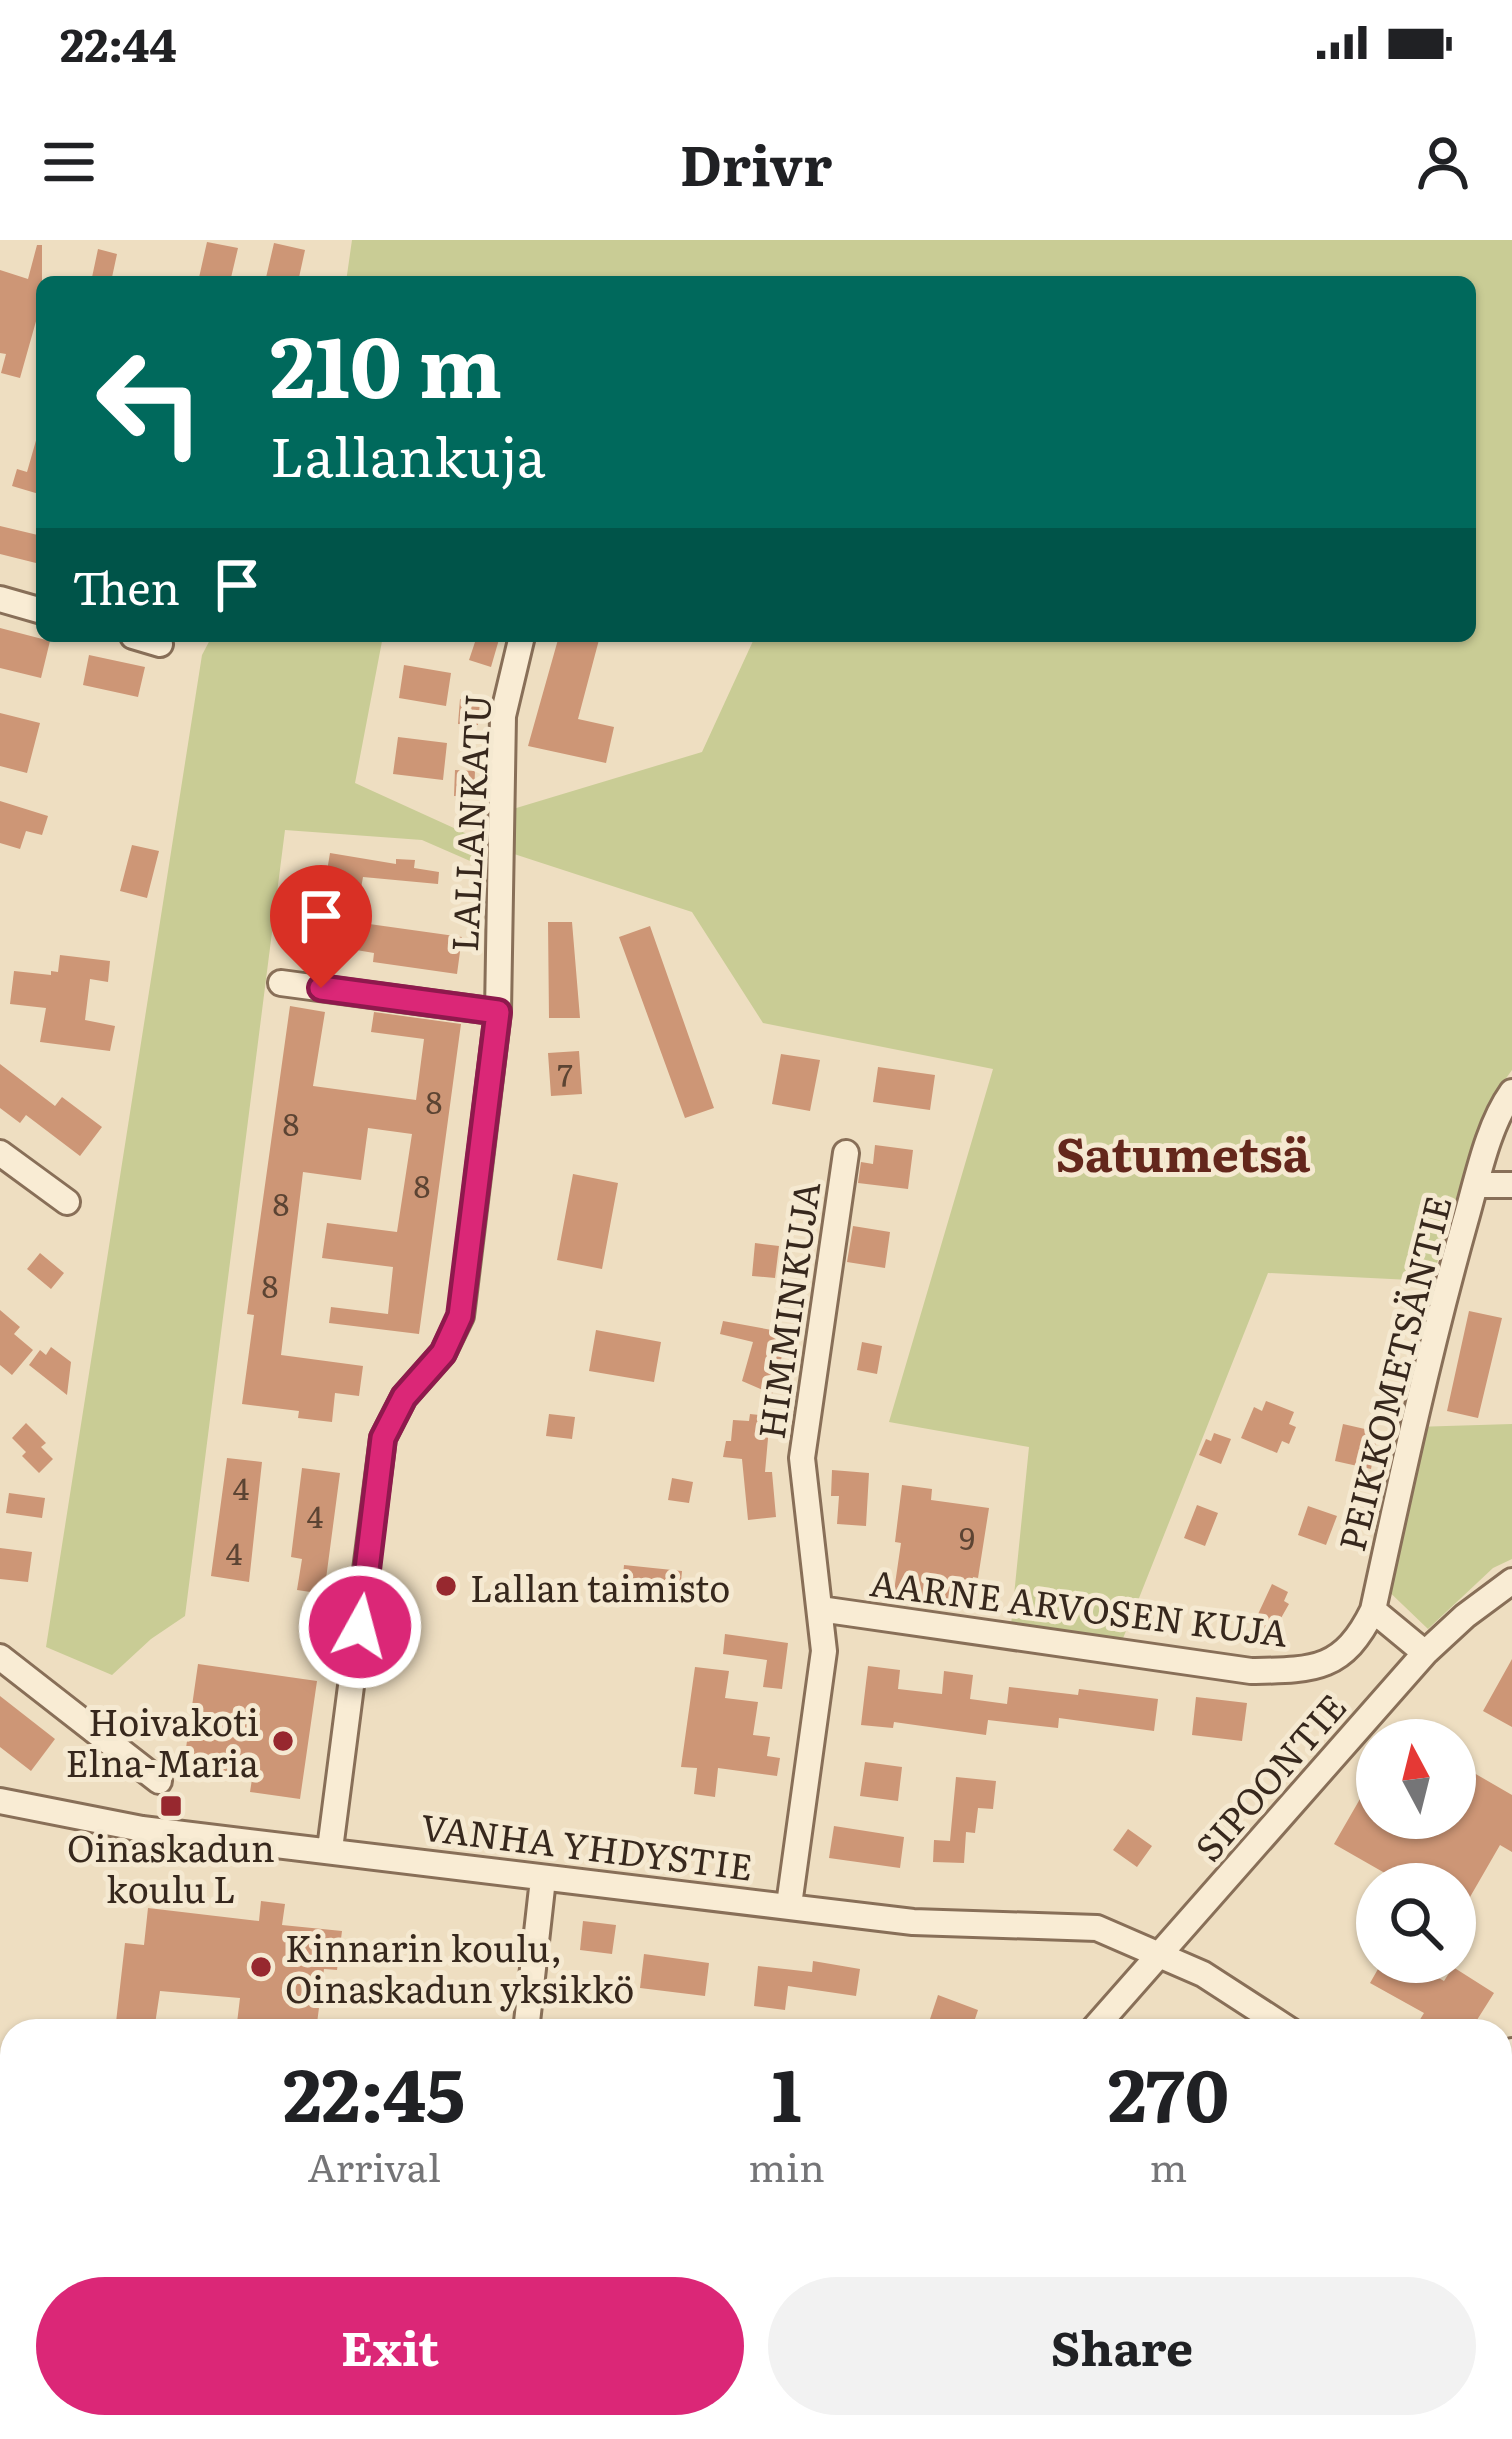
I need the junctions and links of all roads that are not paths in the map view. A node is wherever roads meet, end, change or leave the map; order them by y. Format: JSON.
{"nodes":[{"id":1,"x":0,"y":599,"type":"edge"},
{"id":2,"x":36,"y":608,"type":"edge"},
{"id":3,"x":153,"y":642,"type":"edge"},
{"id":4,"x":521,"y":642,"type":"edge"},
{"id":5,"x":160,"y":644,"type":"dead end"},
{"id":6,"x":281,"y":983,"type":"dead end"},
{"id":7,"x":498,"y":1012,"type":"junction"},
{"id":8,"x":1512,"y":1092,"type":"edge"},
{"id":9,"x":0,"y":1153,"type":"edge"},
{"id":10,"x":846,"y":1153,"type":"dead end"},
{"id":11,"x":1476,"y":1185,"type":"junction"},
{"id":12,"x":1512,"y":1185,"type":"edge"},
{"id":13,"x":67,"y":1202,"type":"dead end"},
{"id":14,"x":1512,"y":1581,"type":"edge"},
{"id":15,"x":820,"y":1609,"type":"junction"},
{"id":16,"x":1373,"y":1610,"type":"junction"},
{"id":17,"x":1425,"y":1653,"type":"junction"},
{"id":18,"x":0,"y":1657,"type":"edge"},
{"id":19,"x":158,"y":1781,"type":"dead end"},
{"id":20,"x":0,"y":1801,"type":"edge"},
{"id":21,"x":330,"y":1849,"type":"junction"},
{"id":22,"x":543,"y":1879,"type":"junction"},
{"id":23,"x":789,"y":1905,"type":"junction"},
{"id":24,"x":1163,"y":1954,"type":"junction"},
{"id":25,"x":527,"y":2019,"type":"edge"},
{"id":26,"x":1103,"y":2019,"type":"edge"},
{"id":27,"x":1273,"y":2019,"type":"edge"}],
"edges":[{"from":1,"to":2,"type":"street"},
{"from":3,"to":5,"type":"street"},
{"from":4,"to":7,"type":"street","name":"LALLANKATU"},
{"from":6,"to":7,"type":"street"},
{"from":7,"to":21,"type":"street","name":"LALLANKATU"},
{"from":8,"to":11,"type":"street","name":"PEIKKOMETSÄNTIE"},
{"from":9,"to":13,"type":"street"},
{"from":10,"to":15,"type":"street","name":"HIMMINKUJA"},
{"from":11,"to":12,"type":"street"},
{"from":11,"to":16,"type":"street","name":"PEIKKOMETSÄNTIE"},
{"from":14,"to":17,"type":"street","name":"SIPOONTIE"},
{"from":15,"to":16,"type":"street","name":"AARNE ARVOSEN KUJA"},
{"from":15,"to":23,"type":"street","name":"HIMMINKUJA"},
{"from":16,"to":17,"type":"street"},
{"from":17,"to":24,"type":"street","name":"SIPOONTIE"},
{"from":18,"to":19,"type":"street"},
{"from":20,"to":21,"type":"street","name":"VANHA YHDYSTIE"},
{"from":21,"to":22,"type":"street","name":"VANHA YHDYSTIE"},
{"from":22,"to":23,"type":"street","name":"VANHA YHDYSTIE"},
{"from":22,"to":25,"type":"street"},
{"from":23,"to":24,"type":"street","name":"VANHA YHDYSTIE"},
{"from":24,"to":26,"type":"street","name":"SIPOONTIE"},
{"from":24,"to":27,"type":"street","name":"VANHA YHDYSTIE"}]}
